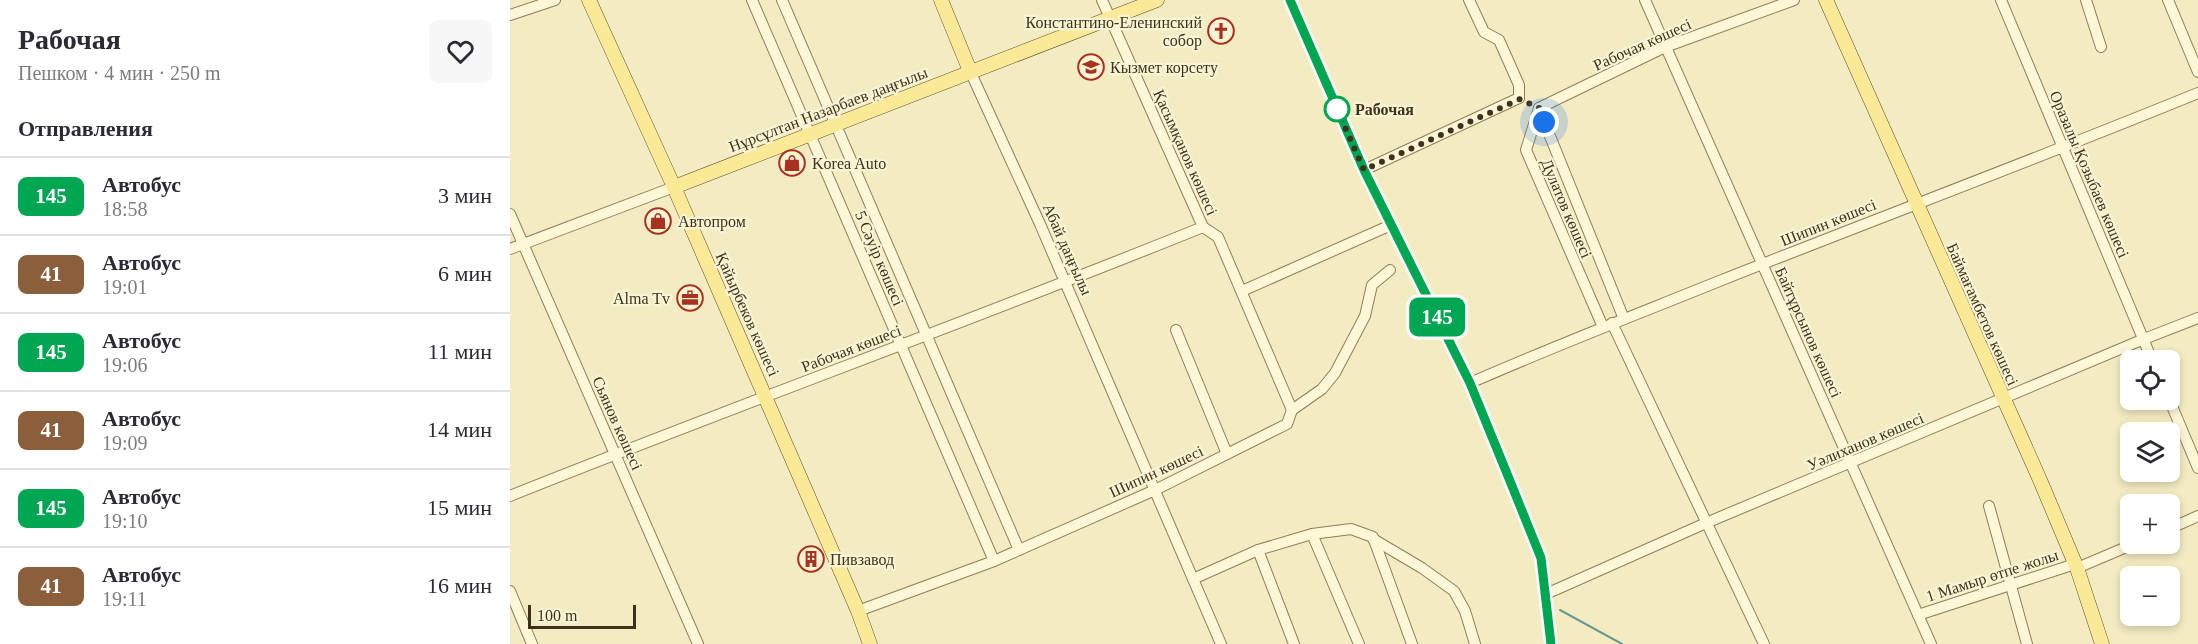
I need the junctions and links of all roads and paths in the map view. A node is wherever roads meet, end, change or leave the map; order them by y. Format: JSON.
{"nodes":[{"id":1,"x":555,"y":0,"type":"edge"},
{"id":2,"x":589,"y":0,"type":"edge"},
{"id":3,"x":752,"y":0,"type":"edge"},
{"id":4,"x":782,"y":0,"type":"edge"},
{"id":5,"x":941,"y":0,"type":"edge"},
{"id":6,"x":1102,"y":0,"type":"edge"},
{"id":7,"x":1157,"y":0,"type":"edge"},
{"id":8,"x":1290,"y":0,"type":"edge"},
{"id":9,"x":1469,"y":0,"type":"edge"},
{"id":10,"x":1644,"y":0,"type":"edge"},
{"id":11,"x":1794,"y":0,"type":"edge"},
{"id":12,"x":1826,"y":0,"type":"edge"},
{"id":13,"x":2001,"y":0,"type":"edge"},
{"id":14,"x":2086,"y":0,"type":"edge"},
{"id":15,"x":2168,"y":0,"type":"edge"},
{"id":16,"x":1132,"y":4,"type":"edge"},
{"id":17,"x":510,"y":15,"type":"edge"},
{"id":18,"x":1110,"y":18,"type":"junction"},
{"id":19,"x":1665,"y":47,"type":"junction"},
{"id":20,"x":2101,"y":47,"type":"dead end"},
{"id":21,"x":970,"y":71,"type":"junction"},
{"id":22,"x":2198,"y":72,"type":"edge"},
{"id":23,"x":2198,"y":93,"type":"edge"},
{"id":24,"x":1530,"y":104,"type":"junction"},
{"id":25,"x":836,"y":124,"type":"junction"},
{"id":26,"x":810,"y":134,"type":"junction"},
{"id":27,"x":2063,"y":148,"type":"junction"},
{"id":28,"x":1364,"y":170,"type":"junction"},
{"id":29,"x":674,"y":187,"type":"junction"},
{"id":30,"x":1916,"y":203,"type":"junction"},
{"id":31,"x":510,"y":214,"type":"edge"},
{"id":32,"x":1392,"y":225,"type":"junction"},
{"id":33,"x":1203,"y":227,"type":"junction"},
{"id":34,"x":524,"y":244,"type":"junction"},
{"id":35,"x":510,"y":249,"type":"edge"},
{"id":36,"x":1762,"y":264,"type":"junction"},
{"id":37,"x":1390,"y":270,"type":"dead end"},
{"id":38,"x":1065,"y":282,"type":"junction"},
{"id":39,"x":1242,"y":291,"type":"junction"},
{"id":40,"x":2198,"y":318,"type":"edge"},
{"id":41,"x":1624,"y":319,"type":"junction"},
{"id":42,"x":1607,"y":325,"type":"junction"},
{"id":43,"x":1176,"y":330,"type":"dead end"},
{"id":44,"x":926,"y":334,"type":"junction"},
{"id":45,"x":2144,"y":339,"type":"junction"},
{"id":46,"x":900,"y":344,"type":"junction"},
{"id":47,"x":2148,"y":350,"type":"edge"},
{"id":48,"x":1470,"y":383,"type":"junction"},
{"id":49,"x":766,"y":397,"type":"junction"},
{"id":50,"x":2003,"y":399,"type":"junction"},
{"id":51,"x":1292,"y":410,"type":"junction"},
{"id":52,"x":2174,"y":410,"type":"edge"},
{"id":53,"x":615,"y":454,"type":"junction"},
{"id":54,"x":1227,"y":454,"type":"junction"},
{"id":55,"x":1850,"y":463,"type":"junction"},
{"id":56,"x":2198,"y":468,"type":"edge"},
{"id":57,"x":1155,"y":490,"type":"junction"},
{"id":58,"x":510,"y":496,"type":"edge"},
{"id":59,"x":1989,"y":506,"type":"dead end"},
{"id":60,"x":2198,"y":516,"type":"edge"},
{"id":61,"x":1706,"y":524,"type":"junction"},
{"id":62,"x":2180,"y":524,"type":"edge"},
{"id":63,"x":1312,"y":534,"type":"junction"},
{"id":64,"x":1373,"y":538,"type":"junction"},
{"id":65,"x":2120,"y":549,"type":"edge"},
{"id":66,"x":1019,"y":550,"type":"junction"},
{"id":67,"x":1258,"y":550,"type":"junction"},
{"id":68,"x":994,"y":561,"type":"junction"},
{"id":69,"x":2076,"y":566,"type":"junction"},
{"id":70,"x":1193,"y":579,"type":"junction"},
{"id":71,"x":2012,"y":585,"type":"junction"},
{"id":72,"x":510,"y":591,"type":"edge"},
{"id":73,"x":1546,"y":594,"type":"junction"},
{"id":74,"x":858,"y":611,"type":"junction"},
{"id":75,"x":1918,"y":615,"type":"junction"},
{"id":76,"x":532,"y":644,"type":"edge"},
{"id":77,"x":698,"y":644,"type":"edge"},
{"id":78,"x":870,"y":644,"type":"edge"},
{"id":79,"x":1221,"y":644,"type":"edge"},
{"id":80,"x":1294,"y":644,"type":"edge"},
{"id":81,"x":1359,"y":644,"type":"edge"},
{"id":82,"x":1412,"y":644,"type":"edge"},
{"id":83,"x":1475,"y":644,"type":"edge"},
{"id":84,"x":1551,"y":644,"type":"edge"},
{"id":85,"x":1764,"y":644,"type":"edge"},
{"id":86,"x":1931,"y":644,"type":"edge"},
{"id":87,"x":2026,"y":644,"type":"edge"},
{"id":88,"x":2102,"y":644,"type":"edge"}],
"edges":[{"from":1,"to":17,"type":"street"},
{"from":2,"to":29,"type":"main road","name":"Қайырбеков көшесі"},
{"from":3,"to":26,"type":"street","name":"5 Сәуір көшесі"},
{"from":4,"to":25,"type":"street","name":"5 Сәуір көшесі"},
{"from":5,"to":21,"type":"main road","name":"Абай даңғылы"},
{"from":6,"to":18,"type":"street","name":"Қасымқанов көшесі"},
{"from":7,"to":16,"type":"main road","name":"Нұрсұлтан Назарбаев даңғылы"},
{"from":8,"to":28,"type":"street"},
{"from":9,"to":24,"type":"street","name":"Дулатов көшесі"},
{"from":10,"to":19,"type":"street","name":"Байтұрсынов көшесі"},
{"from":11,"to":19,"type":"street","name":"Рабочая көшесі"},
{"from":12,"to":30,"type":"main road","name":"Баймағамбетов көшесі"},
{"from":13,"to":27,"type":"street","name":"Оразалы Қозыбаев көшесі"},
{"from":14,"to":20,"type":"street"},
{"from":15,"to":22,"type":"street"},
{"from":16,"to":18,"type":"main road","name":"Нұрсұлтан Назарбаев даңғылы"},
{"from":18,"to":21,"type":"main road","name":"Нұрсұлтан Назарбаев даңғылы"},
{"from":18,"to":33,"type":"street","name":"Қасымқанов көшесі"},
{"from":19,"to":24,"type":"street","name":"Рабочая көшесі"},
{"from":19,"to":36,"type":"street","name":"Байтұрсынов көшесі"},
{"from":21,"to":25,"type":"main road","name":"Нұрсұлтан Назарбаев даңғылы"},
{"from":21,"to":38,"type":"street","name":"Абай даңғылы"},
{"from":23,"to":27,"type":"street","name":"Шипин көшесі"},
{"from":24,"to":28,"type":"street","name":"Рабочая көшесі"},
{"from":24,"to":41,"type":"street","name":"Дулатов көшесі"},
{"from":24,"to":42,"type":"street","name":"Дулатов көшесі"},
{"from":25,"to":26,"type":"main road","name":"Нұрсұлтан Назарбаев даңғылы"},
{"from":25,"to":44,"type":"street","name":"5 Сәуір көшесі"},
{"from":26,"to":29,"type":"main road","name":"Нұрсұлтан Назарбаев даңғылы"},
{"from":26,"to":46,"type":"street","name":"5 Сәуір көшесі"},
{"from":27,"to":30,"type":"street","name":"Шипин көшесі"},
{"from":27,"to":45,"type":"street","name":"Оразалы Қозыбаев көшесі"},
{"from":28,"to":32,"type":"street"},
{"from":29,"to":34,"type":"street","name":"Нұрсұлтан Назарбаев даңғылы"},
{"from":29,"to":49,"type":"main road","name":"Қайырбеков көшесі"},
{"from":30,"to":36,"type":"street","name":"Шипин көшесі"},
{"from":30,"to":50,"type":"main road","name":"Баймағамбетов көшесі"},
{"from":31,"to":34,"type":"street","name":"Сьянов көшесі"},
{"from":32,"to":39,"type":"street"},
{"from":32,"to":48,"type":"street"},
{"from":33,"to":38,"type":"street","name":"Рабочая көшесі"},
{"from":33,"to":39,"type":"street","name":"Қасымқанов көшесі"},
{"from":34,"to":35,"type":"street","name":"Нұрсұлтан Назарбаев даңғылы"},
{"from":34,"to":53,"type":"street","name":"Сьянов көшесі"},
{"from":36,"to":41,"type":"street","name":"Шипин көшесі"},
{"from":36,"to":55,"type":"street","name":"Байтұрсынов көшесі"},
{"from":37,"to":51,"type":"street","name":"Шипин көшесі"},
{"from":38,"to":44,"type":"street","name":"Рабочая көшесі"},
{"from":38,"to":57,"type":"street","name":"Абай даңғылы"},
{"from":39,"to":51,"type":"street","name":"Қасымқанов көшесі"},
{"from":40,"to":45,"type":"street","name":"Уәлиханов көшесі"},
{"from":41,"to":42,"type":"street","name":"Шипин көшесі"},
{"from":42,"to":48,"type":"street","name":"Шипин көшесі"},
{"from":42,"to":61,"type":"street","name":"Дулатов көшесі"},
{"from":43,"to":54,"type":"street"},
{"from":44,"to":46,"type":"street","name":"Рабочая көшесі"},
{"from":44,"to":66,"type":"street","name":"5 Сәуір көшесі"},
{"from":45,"to":47,"type":"street","name":"Оразалы Қозыбаев көшесі"},
{"from":45,"to":50,"type":"street","name":"Уәлиханов көшесі"},
{"from":46,"to":49,"type":"street","name":"Рабочая көшесі"},
{"from":46,"to":68,"type":"street","name":"5 Сәуір көшесі"},
{"from":48,"to":73,"type":"street"},
{"from":49,"to":53,"type":"street","name":"Рабочая көшесі"},
{"from":49,"to":74,"type":"main road","name":"Қайырбеков көшесі"},
{"from":50,"to":55,"type":"street","name":"Уәлиханов көшесі"},
{"from":50,"to":69,"type":"main road","name":"Баймағамбетов көшесі"},
{"from":51,"to":54,"type":"street","name":"Шипин көшесі"},
{"from":52,"to":56,"type":"street"},
{"from":53,"to":58,"type":"street","name":"Рабочая көшесі"},
{"from":53,"to":77,"type":"street","name":"Сьянов көшесі"},
{"from":54,"to":57,"type":"street","name":"Шипин көшесі"},
{"from":55,"to":61,"type":"street","name":"Уәлиханов көшесі"},
{"from":55,"to":75,"type":"street","name":"Байтұрсынов көшесі"},
{"from":57,"to":66,"type":"street","name":"Шипин көшесі"},
{"from":57,"to":70,"type":"street","name":"Абай даңғылы"},
{"from":59,"to":71,"type":"street"},
{"from":60,"to":62,"type":"street"},
{"from":61,"to":73,"type":"street","name":"Уәлиханов көшесі"},
{"from":61,"to":85,"type":"street","name":"Дулатов көшесі"},
{"from":63,"to":64,"type":"street"},
{"from":63,"to":67,"type":"street"},
{"from":63,"to":81,"type":"street"},
{"from":64,"to":82,"type":"street"},
{"from":64,"to":83,"type":"street"},
{"from":65,"to":69,"type":"street","name":"1 Мамыр өтпе жолы"},
{"from":66,"to":68,"type":"street","name":"Шипин көшесі"},
{"from":67,"to":70,"type":"street"},
{"from":67,"to":80,"type":"street"},
{"from":68,"to":74,"type":"street","name":"Шипин көшесі"},
{"from":69,"to":71,"type":"street","name":"1 Мамыр өтпе жолы"},
{"from":69,"to":88,"type":"main road","name":"Баймағамбетов көшесі"},
{"from":70,"to":79,"type":"street","name":"Абай даңғылы"},
{"from":71,"to":75,"type":"street","name":"1 Мамыр өтпе жолы"},
{"from":71,"to":87,"type":"street"},
{"from":72,"to":76,"type":"street"},
{"from":73,"to":84,"type":"street"},
{"from":74,"to":78,"type":"main road","name":"Қайырбеков көшесі"},
{"from":75,"to":86,"type":"street","name":"Байтұрсынов көшесі"}]}
